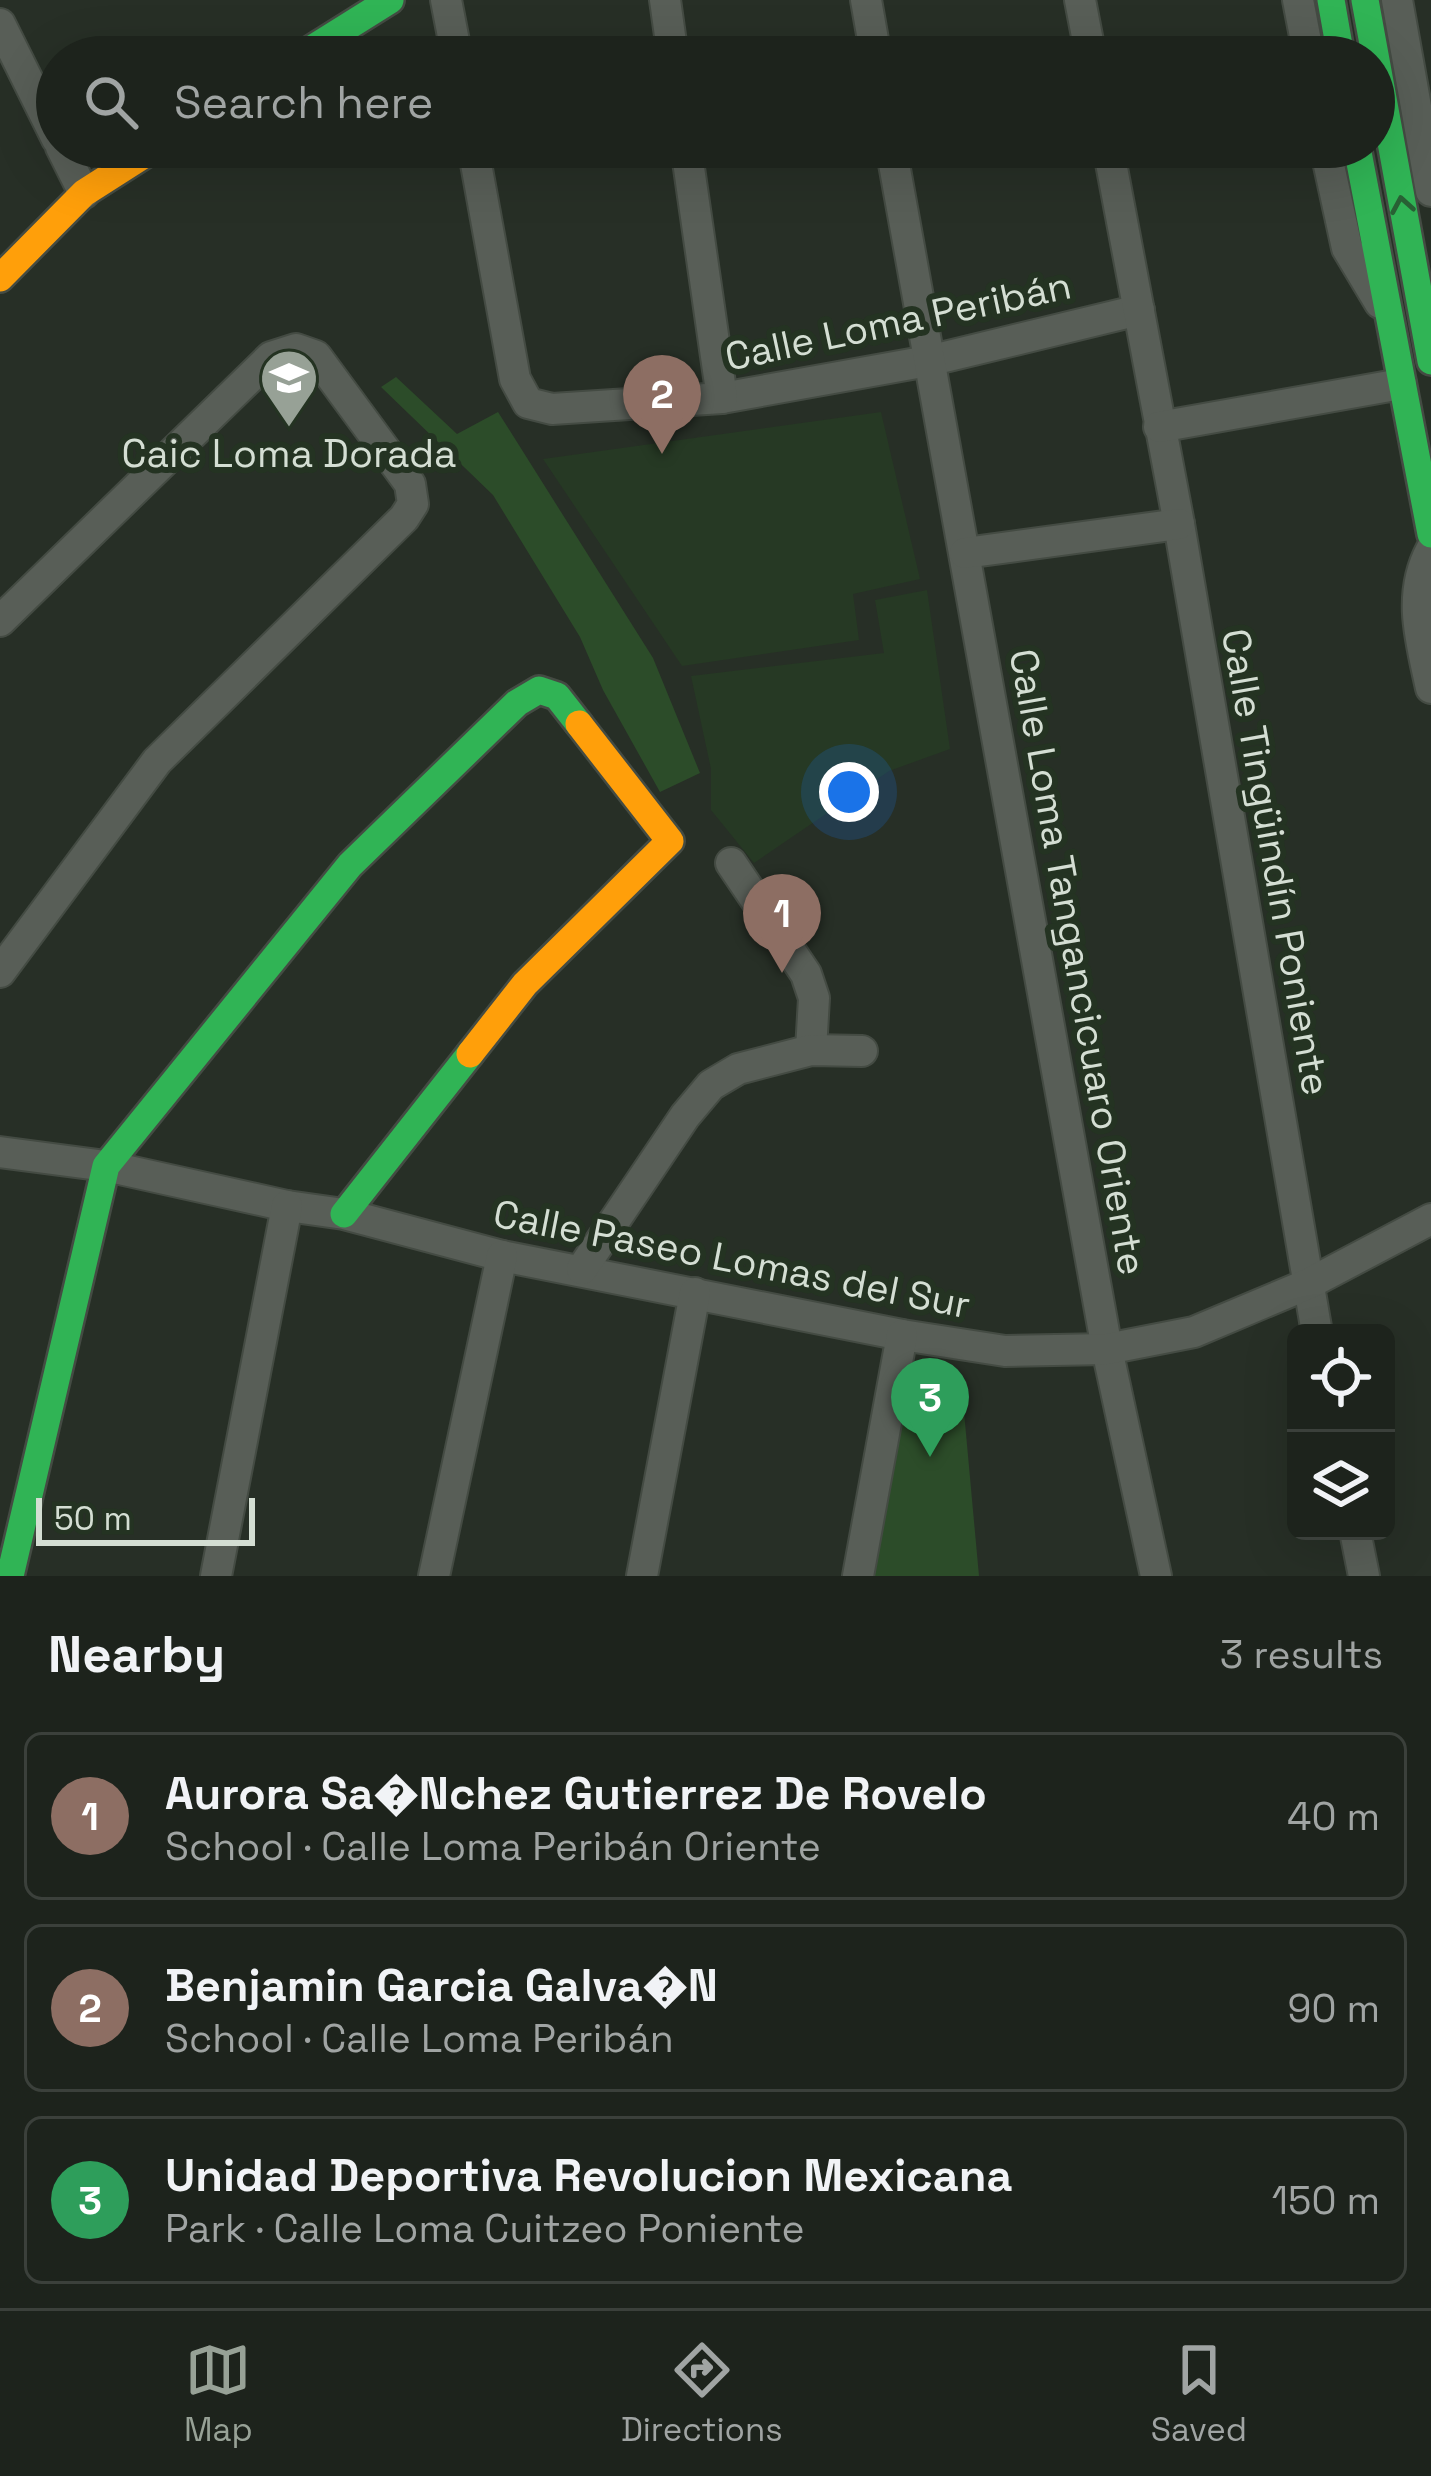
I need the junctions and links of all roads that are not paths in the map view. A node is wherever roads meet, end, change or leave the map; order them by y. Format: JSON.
{"nodes":[{"id":1,"x":390,"y":0,"type":"edge"},
{"id":2,"x":446,"y":0,"type":"edge"},
{"id":3,"x":665,"y":0,"type":"edge"},
{"id":4,"x":866,"y":0,"type":"edge"},
{"id":5,"x":1080,"y":0,"type":"edge"},
{"id":6,"x":1298,"y":0,"type":"edge"},
{"id":7,"x":1331,"y":0,"type":"edge"},
{"id":8,"x":1365,"y":0,"type":"edge"},
{"id":9,"x":1403,"y":3,"type":"edge"},
{"id":10,"x":0,"y":24,"type":"edge"},
{"id":11,"x":333,"y":36,"type":"edge"},
{"id":12,"x":453,"y":36,"type":"edge"},
{"id":13,"x":670,"y":36,"type":"edge"},
{"id":14,"x":872,"y":36,"type":"edge"},
{"id":15,"x":1087,"y":36,"type":"edge"},
{"id":16,"x":1305,"y":36,"type":"edge"},
{"id":17,"x":1337,"y":36,"type":"edge"},
{"id":18,"x":1372,"y":36,"type":"edge"},
{"id":19,"x":36,"y":97,"type":"edge"},
{"id":20,"x":1395,"y":165,"type":"edge"},
{"id":21,"x":72,"y":168,"type":"edge"},
{"id":22,"x":123,"y":168,"type":"edge"},
{"id":23,"x":477,"y":168,"type":"edge"},
{"id":24,"x":689,"y":168,"type":"edge"},
{"id":25,"x":895,"y":168,"type":"edge"},
{"id":26,"x":1112,"y":168,"type":"edge"},
{"id":27,"x":1329,"y":168,"type":"edge"},
{"id":28,"x":1361,"y":168,"type":"edge"},
{"id":29,"x":1431,"y":191,"type":"edge"},
{"id":30,"x":84,"y":193,"type":"junction"},
{"id":31,"x":0,"y":278,"type":"edge"},
{"id":32,"x":1139,"y":310,"type":"junction"},
{"id":33,"x":1387,"y":312,"type":"junction"},
{"id":34,"x":1430,"y":358,"type":"edge"},
{"id":35,"x":928,"y":361,"type":"junction"},
{"id":36,"x":1398,"y":372,"type":"junction"},
{"id":37,"x":722,"y":398,"type":"junction"},
{"id":38,"x":1160,"y":431,"type":"junction"},
{"id":39,"x":1179,"y":524,"type":"junction"},
{"id":40,"x":1431,"y":534,"type":"edge"},
{"id":41,"x":1431,"y":550,"type":"edge"},
{"id":42,"x":965,"y":553,"type":"junction"},
{"id":43,"x":0,"y":621,"type":"edge"},
{"id":44,"x":1431,"y":688,"type":"edge"},
{"id":45,"x":731,"y":863,"type":"dead end"},
{"id":46,"x":0,"y":972,"type":"edge"},
{"id":47,"x":811,"y":1050,"type":"junction"},
{"id":48,"x":862,"y":1052,"type":"dead end"},
{"id":49,"x":0,"y":1152,"type":"edge"},
{"id":50,"x":106,"y":1166,"type":"junction"},
{"id":51,"x":287,"y":1206,"type":"junction"},
{"id":52,"x":344,"y":1214,"type":"junction"},
{"id":53,"x":1431,"y":1219,"type":"edge"},
{"id":54,"x":502,"y":1256,"type":"junction"},
{"id":55,"x":582,"y":1269,"type":"junction"},
{"id":56,"x":1308,"y":1284,"type":"junction"},
{"id":57,"x":695,"y":1292,"type":"junction"},
{"id":58,"x":1315,"y":1324,"type":"edge"},
{"id":59,"x":902,"y":1335,"type":"junction"},
{"id":60,"x":1107,"y":1348,"type":"junction"},
{"id":61,"x":1357,"y":1540,"type":"edge"},
{"id":62,"x":10,"y":1576,"type":"edge"},
{"id":63,"x":216,"y":1576,"type":"edge"},
{"id":64,"x":434,"y":1576,"type":"edge"},
{"id":65,"x":642,"y":1576,"type":"edge"},
{"id":66,"x":858,"y":1576,"type":"edge"},
{"id":67,"x":1156,"y":1576,"type":"edge"},
{"id":68,"x":1364,"y":1576,"type":"edge"}],
"edges":[{"from":1,"to":11,"type":"street"},
{"from":2,"to":12,"type":"street"},
{"from":3,"to":13,"type":"street"},
{"from":4,"to":14,"type":"street"},
{"from":5,"to":15,"type":"street"},
{"from":6,"to":16,"type":"street"},
{"from":7,"to":17,"type":"street"},
{"from":18,"to":8,"type":"street","one_way":true},
{"from":9,"to":29,"type":"street"},
{"from":10,"to":19,"type":"street"},
{"from":34,"to":20,"type":"street","one_way":true},
{"from":21,"to":30,"type":"street"},
{"from":22,"to":30,"type":"street"},
{"from":23,"to":37,"type":"street","name":"Calle Loma Peribán"},
{"from":24,"to":37,"type":"street"},
{"from":25,"to":35,"type":"street","name":"Calle Loma Tangancicuaro Oriente"},
{"from":26,"to":32,"type":"street","name":"Calle Tingüindín Poniente"},
{"from":27,"to":33,"type":"street"},
{"from":28,"to":33,"type":"street"},
{"from":30,"to":31,"type":"street"},
{"from":32,"to":35,"type":"street","name":"Calle Loma Peribán"},
{"from":32,"to":38,"type":"street","name":"Calle Tingüindín Poniente"},
{"from":33,"to":36,"type":"street"},
{"from":34,"to":36,"type":"street"},
{"from":35,"to":37,"type":"street","name":"Calle Loma Peribán"},
{"from":35,"to":42,"type":"street","name":"Calle Loma Tangancicuaro Oriente"},
{"from":36,"to":38,"type":"street"},
{"from":36,"to":40,"type":"street"},
{"from":38,"to":39,"type":"street","name":"Calle Tingüindín Poniente"},
{"from":39,"to":42,"type":"street"},
{"from":39,"to":56,"type":"street","name":"Calle Tingüindín Poniente"},
{"from":41,"to":44,"type":"street"},
{"from":42,"to":60,"type":"street","name":"Calle Loma Tangancicuaro Oriente"},
{"from":43,"to":46,"type":"street"},
{"from":45,"to":47,"type":"street"},
{"from":47,"to":48,"type":"street"},
{"from":47,"to":55,"type":"street"},
{"from":49,"to":50,"type":"street","name":"Calle Paseo Lomas del Sur"},
{"from":50,"to":51,"type":"street","name":"Calle Paseo Lomas del Sur"},
{"from":50,"to":52,"type":"street"},
{"from":50,"to":62,"type":"street"},
{"from":51,"to":52,"type":"street","name":"Calle Paseo Lomas del Sur"},
{"from":51,"to":63,"type":"street"},
{"from":52,"to":54,"type":"street","name":"Calle Paseo Lomas del Sur"},
{"from":53,"to":56,"type":"street","name":"Calle Paseo Lomas del Sur"},
{"from":54,"to":55,"type":"street","name":"Calle Paseo Lomas del Sur"},
{"from":54,"to":64,"type":"street"},
{"from":55,"to":57,"type":"street","name":"Calle Paseo Lomas del Sur"},
{"from":56,"to":58,"type":"street","name":"Calle Tingüindín Poniente"},
{"from":56,"to":60,"type":"street","name":"Calle Paseo Lomas del Sur"},
{"from":57,"to":59,"type":"street","name":"Calle Paseo Lomas del Sur"},
{"from":57,"to":65,"type":"street"},
{"from":59,"to":60,"type":"street","name":"Calle Paseo Lomas del Sur"},
{"from":59,"to":66,"type":"street"},
{"from":60,"to":67,"type":"street","name":"Calle Loma Tangancicuaro Oriente"},
{"from":61,"to":68,"type":"street"}]}
